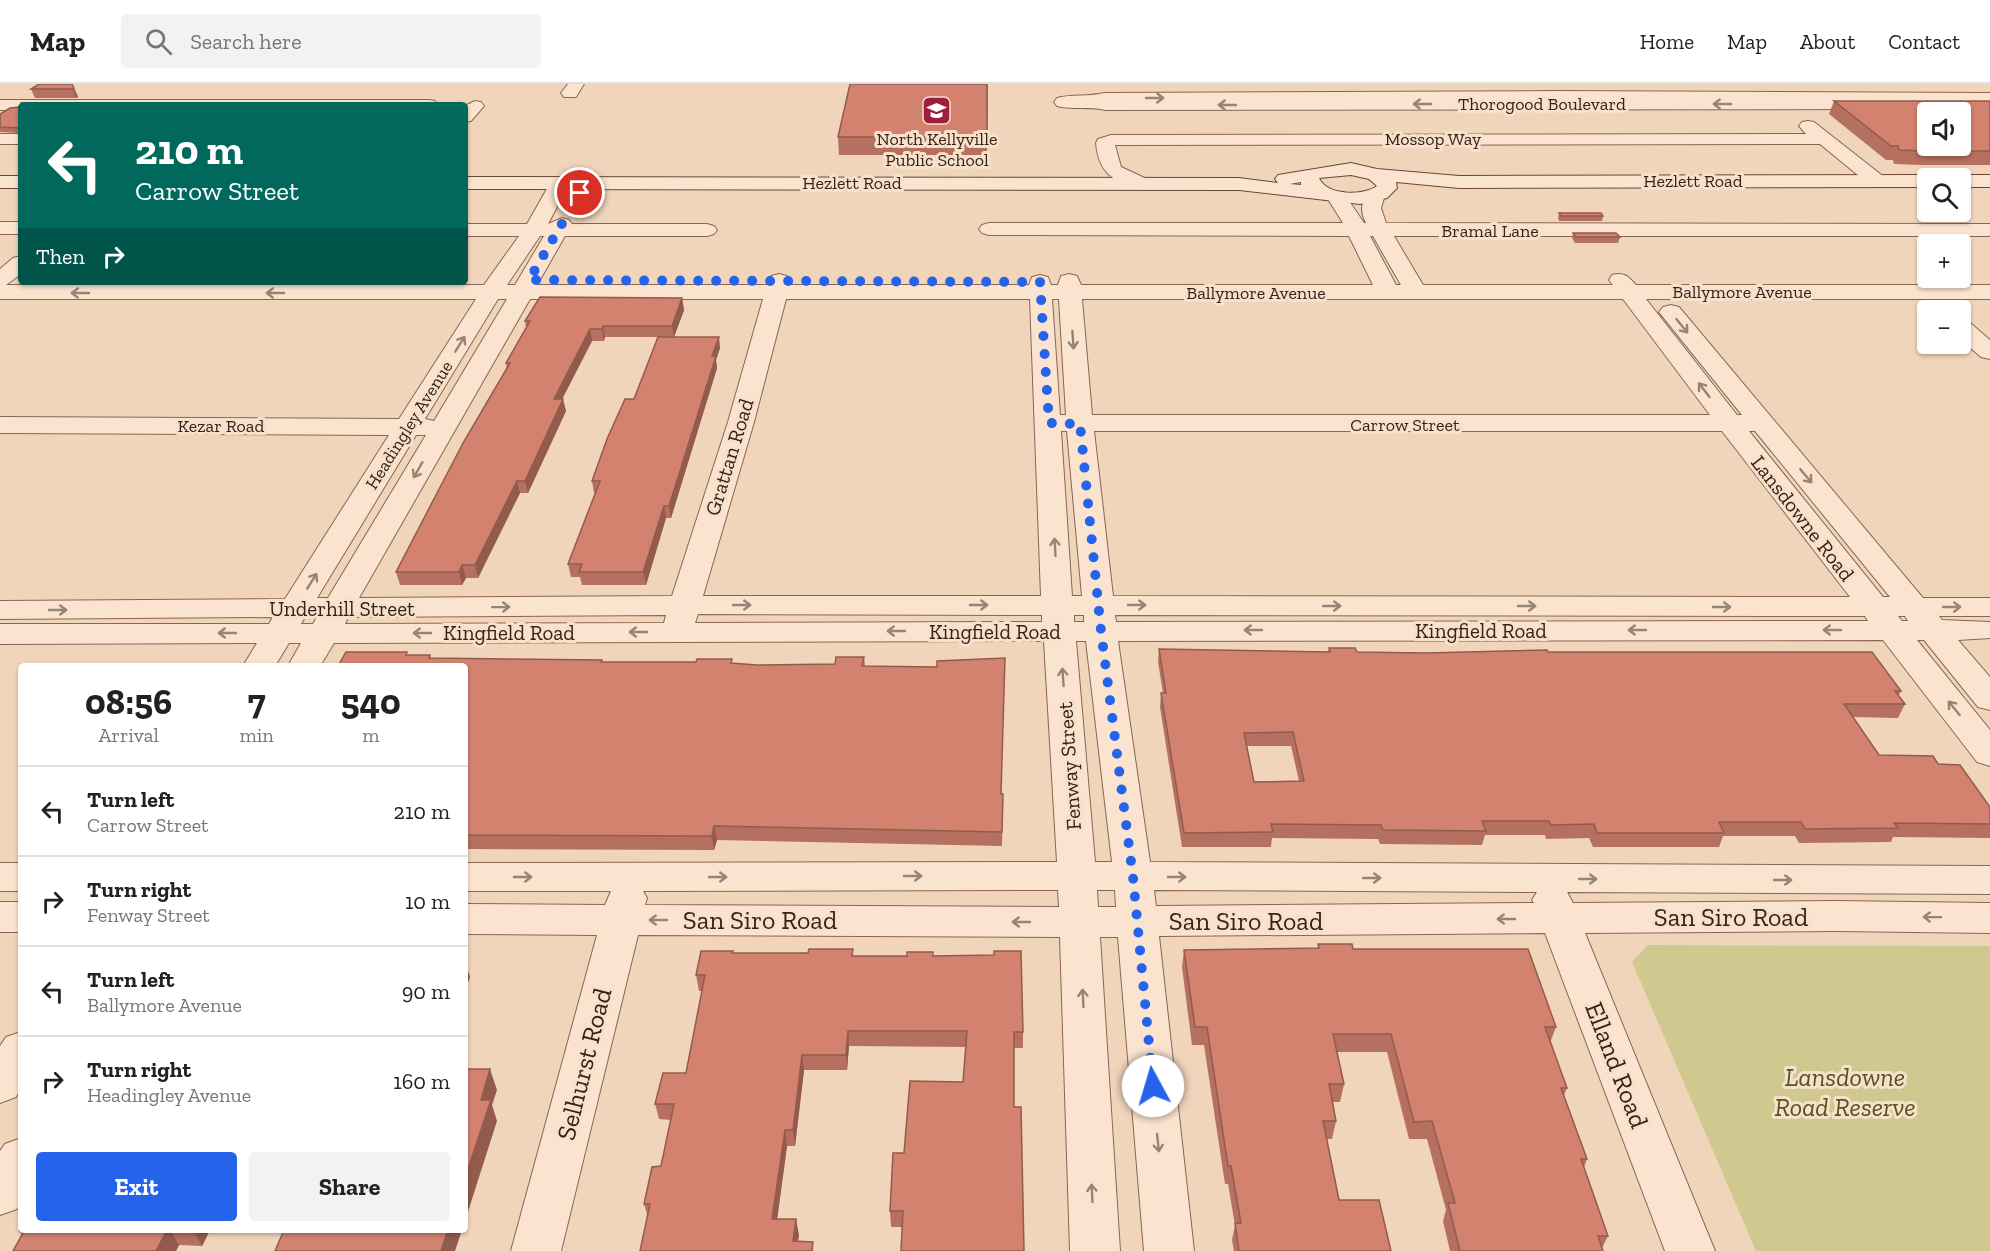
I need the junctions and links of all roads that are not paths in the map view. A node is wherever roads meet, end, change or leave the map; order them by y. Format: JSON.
{"nodes":[{"id":1,"x":1755,"y":84,"type":"edge"},
{"id":2,"x":1306,"y":95,"type":"edge"},
{"id":3,"x":1555,"y":95,"type":"edge"},
{"id":4,"x":6,"y":98,"type":"edge"},
{"id":5,"x":199,"y":98,"type":"edge"},
{"id":6,"x":393,"y":98,"type":"edge"},
{"id":7,"x":1990,"y":98,"type":"edge"},
{"id":8,"x":1777,"y":101,"type":"junction"},
{"id":9,"x":414,"y":102,"type":"edge"},
{"id":10,"x":1063,"y":102,"type":"dead end"},
{"id":11,"x":1990,"y":104,"type":"edge"},
{"id":12,"x":0,"y":139,"type":"edge"},
{"id":13,"x":18,"y":139,"type":"edge"},
{"id":14,"x":1824,"y":139,"type":"junction"},
{"id":15,"x":1334,"y":145,"type":"junction"},
{"id":16,"x":1317,"y":173,"type":"junction"},
{"id":17,"x":1877,"y":181,"type":"junction"},
{"id":18,"x":1917,"y":181,"type":"edge"},
{"id":19,"x":1971,"y":181,"type":"edge"},
{"id":20,"x":1990,"y":181,"type":"edge"},
{"id":21,"x":0,"y":182,"type":"edge"},
{"id":22,"x":18,"y":182,"type":"edge"},
{"id":23,"x":468,"y":183,"type":"edge"},
{"id":24,"x":559,"y":184,"type":"junction"},
{"id":25,"x":585,"y":184,"type":"junction"},
{"id":26,"x":1142,"y":184,"type":"junction"},
{"id":27,"x":1239,"y":184,"type":"junction"},
{"id":28,"x":1373,"y":184,"type":"junction"},
{"id":29,"x":1331,"y":195,"type":"junction"},
{"id":30,"x":0,"y":228,"type":"edge"},
{"id":31,"x":18,"y":228,"type":"edge"},
{"id":32,"x":989,"y":229,"type":"dead end"},
{"id":33,"x":468,"y":230,"type":"edge"},
{"id":34,"x":547,"y":230,"type":"junction"},
{"id":35,"x":707,"y":230,"type":"dead end"},
{"id":36,"x":1990,"y":230,"type":"edge"},
{"id":37,"x":1356,"y":231,"type":"junction"},
{"id":38,"x":1378,"y":231,"type":"junction"},
{"id":39,"x":18,"y":269,"type":"edge"},
{"id":40,"x":468,"y":280,"type":"edge"},
{"id":41,"x":1990,"y":280,"type":"edge"},
{"id":42,"x":510,"y":286,"type":"junction"},
{"id":43,"x":1412,"y":286,"type":"junction"},
{"id":44,"x":1637,"y":286,"type":"junction"},
{"id":45,"x":8,"y":287,"type":"edge"},
{"id":46,"x":777,"y":287,"type":"junction"},
{"id":47,"x":1039,"y":287,"type":"junction"},
{"id":48,"x":1070,"y":287,"type":"junction"},
{"id":49,"x":1384,"y":287,"type":"junction"},
{"id":50,"x":1915,"y":287,"type":"junction"},
{"id":51,"x":1990,"y":292,"type":"edge"},
{"id":52,"x":1931,"y":300,"type":"edge"},
{"id":53,"x":1971,"y":336,"type":"edge"},
{"id":54,"x":1990,"y":352,"type":"edge"},
{"id":55,"x":1049,"y":423,"type":"junction"},
{"id":56,"x":1729,"y":423,"type":"junction"},
{"id":57,"x":1761,"y":423,"type":"junction"},
{"id":58,"x":1080,"y":424,"type":"junction"},
{"id":59,"x":0,"y":425,"type":"edge"},
{"id":60,"x":408,"y":427,"type":"junction"},
{"id":61,"x":443,"y":427,"type":"junction"},
{"id":62,"x":1990,"y":607,"type":"edge"},
{"id":63,"x":0,"y":610,"type":"edge"},
{"id":64,"x":1058,"y":618,"type":"junction"},
{"id":65,"x":1101,"y":618,"type":"junction"},
{"id":66,"x":1924,"y":618,"type":"junction"},
{"id":67,"x":680,"y":619,"type":"junction"},
{"id":68,"x":1882,"y":619,"type":"junction"},
{"id":69,"x":287,"y":621,"type":"junction"},
{"id":70,"x":331,"y":621,"type":"junction"},
{"id":71,"x":1990,"y":630,"type":"edge"},
{"id":72,"x":0,"y":634,"type":"edge"},
{"id":73,"x":261,"y":663,"type":"edge"},
{"id":74,"x":306,"y":663,"type":"edge"},
{"id":75,"x":1990,"y":699,"type":"edge"},
{"id":76,"x":1990,"y":754,"type":"edge"},
{"id":77,"x":1077,"y":876,"type":"junction"},
{"id":78,"x":0,"y":877,"type":"edge"},
{"id":79,"x":18,"y":877,"type":"edge"},
{"id":80,"x":468,"y":877,"type":"edge"},
{"id":81,"x":632,"y":877,"type":"junction"},
{"id":82,"x":1133,"y":877,"type":"junction"},
{"id":83,"x":1543,"y":879,"type":"junction"},
{"id":84,"x":1990,"y":880,"type":"edge"},
{"id":85,"x":0,"y":917,"type":"edge"},
{"id":86,"x":18,"y":917,"type":"edge"},
{"id":87,"x":1990,"y":918,"type":"edge"},
{"id":88,"x":468,"y":919,"type":"edge"},
{"id":89,"x":1560,"y":919,"type":"junction"},
{"id":90,"x":621,"y":920,"type":"junction"},
{"id":91,"x":1079,"y":922,"type":"junction"},
{"id":92,"x":1136,"y":922,"type":"junction"},
{"id":93,"x":18,"y":1055,"type":"edge"},
{"id":94,"x":0,"y":1083,"type":"edge"},
{"id":95,"x":18,"y":1163,"type":"edge"},
{"id":96,"x":0,"y":1194,"type":"edge"},
{"id":97,"x":536,"y":1251,"type":"edge"},
{"id":98,"x":1095,"y":1251,"type":"edge"},
{"id":99,"x":1169,"y":1251,"type":"edge"},
{"id":100,"x":1690,"y":1251,"type":"edge"}],
"edges":[{"from":1,"to":8,"type":"street"},
{"from":2,"to":3,"type":"street","name":"Thorogood Boulevard"},
{"from":2,"to":10,"type":"street","name":"Thorogood Boulevard"},
{"from":2,"to":15,"type":"street"},
{"from":3,"to":8,"type":"street","name":"Thorogood Boulevard"},
{"from":4,"to":5,"type":"street"},
{"from":5,"to":6,"type":"street"},
{"from":6,"to":9,"type":"street"},
{"from":7,"to":8,"type":"street","name":"Thorogood Boulevard"},
{"from":8,"to":11,"type":"street","name":"Thorogood Boulevard"},
{"from":8,"to":14,"type":"street"},
{"from":12,"to":13,"type":"street"},
{"from":14,"to":15,"type":"street","name":"Mossop Way"},
{"from":14,"to":17,"type":"street"},
{"from":15,"to":16,"type":"street"},
{"from":15,"to":26,"type":"street","name":"Mossop Way"},
{"from":15,"to":28,"type":"street"},
{"from":16,"to":27,"type":"street","name":"Hezlett Road"},
{"from":16,"to":28,"type":"street","name":"Hezlett Road"},
{"from":16,"to":29,"type":"street"},
{"from":17,"to":18,"type":"street","name":"Hezlett Road"},
{"from":17,"to":28,"type":"street","name":"Hezlett Road"},
{"from":19,"to":20,"type":"street"},
{"from":21,"to":22,"type":"street"},
{"from":23,"to":24,"type":"street","name":"Hezlett Road"},
{"from":24,"to":25,"type":"street","name":"Hezlett Road"},
{"from":24,"to":34,"type":"street","name":"Headingley Avenue"},
{"from":25,"to":26,"type":"street","name":"Hezlett Road"},
{"from":25,"to":34,"type":"street","name":"Headingley Avenue"},
{"from":26,"to":27,"type":"street","name":"Hezlett Road"},
{"from":27,"to":29,"type":"street","name":"Hezlett Road"},
{"from":28,"to":29,"type":"street","name":"Hezlett Road"},
{"from":28,"to":38,"type":"street"},
{"from":29,"to":37,"type":"street"},
{"from":30,"to":31,"type":"street"},
{"from":32,"to":37,"type":"street","name":"Bramal Lane"},
{"from":33,"to":34,"type":"street"},
{"from":34,"to":35,"type":"street"},
{"from":34,"to":42,"type":"street","name":"Headingley Avenue"},
{"from":36,"to":38,"type":"street","name":"Bramal Lane"},
{"from":37,"to":38,"type":"street","name":"Bramal Lane"},
{"from":37,"to":49,"type":"street"},
{"from":38,"to":43,"type":"street"},
{"from":39,"to":45,"type":"street"},
{"from":40,"to":42,"type":"street"},
{"from":41,"to":50,"type":"street","name":"Ballymore Avenue"},
{"from":42,"to":45,"type":"street","one_way":true},
{"from":42,"to":46,"type":"street","name":"Ballymore Avenue"},
{"from":60,"to":42,"type":"street","name":"Headingley Avenue","one_way":true},
{"from":42,"to":61,"type":"street","name":"Headingley Avenue"},
{"from":43,"to":44,"type":"street","name":"Ballymore Avenue"},
{"from":43,"to":49,"type":"street","name":"Ballymore Avenue"},
{"from":44,"to":50,"type":"street","name":"Ballymore Avenue"},
{"from":56,"to":44,"type":"street","name":"Lansdowne Road","one_way":true},
{"from":44,"to":57,"type":"street","name":"Lansdowne Road","one_way":true},
{"from":46,"to":47,"type":"street","name":"Ballymore Avenue"},
{"from":46,"to":67,"type":"street","name":"Grattan Road"},
{"from":47,"to":48,"type":"street","name":"Ballymore Avenue"},
{"from":47,"to":55,"type":"street","name":"Fenway Street"},
{"from":48,"to":49,"type":"street","name":"Ballymore Avenue"},
{"from":48,"to":58,"type":"street","one_way":true},
{"from":50,"to":51,"type":"street","name":"Ballymore Avenue"},
{"from":50,"to":52,"type":"street"},
{"from":53,"to":54,"type":"street"},
{"from":55,"to":58,"type":"street","name":"Carrow Street"},
{"from":64,"to":55,"type":"street","name":"Fenway Street","one_way":true},
{"from":56,"to":57,"type":"street","name":"Carrow Street"},
{"from":56,"to":58,"type":"street","name":"Carrow Street"},
{"from":56,"to":68,"type":"street","name":"Lansdowne Road"},
{"from":57,"to":66,"type":"street","name":"Lansdowne Road","one_way":true},
{"from":58,"to":65,"type":"street"},
{"from":59,"to":60,"type":"street","name":"Kezar Road"},
{"from":60,"to":61,"type":"street","name":"Kezar Road"},
{"from":69,"to":60,"type":"street","name":"Headingley Avenue","one_way":true},
{"from":61,"to":70,"type":"street","name":"Headingley Avenue","one_way":true},
{"from":66,"to":62,"type":"street","name":"Kingfield Road","one_way":true},
{"from":63,"to":69,"type":"street","name":"Underhill Street","one_way":true},
{"from":64,"to":65,"type":"street","name":"Kingfield Road"},
{"from":64,"to":67,"type":"street","name":"Kingfield Road"},
{"from":77,"to":64,"type":"street","name":"Fenway Street","one_way":true},
{"from":65,"to":68,"type":"street","name":"Kingfield Road"},
{"from":65,"to":82,"type":"street"},
{"from":66,"to":68,"type":"street","name":"Kingfield Road"},
{"from":66,"to":71,"type":"street","name":"Kingfield Road"},
{"from":66,"to":75,"type":"street","name":"Lansdowne Road"},
{"from":67,"to":70,"type":"street","name":"Kingfield Road"},
{"from":76,"to":68,"type":"street","name":"Lansdowne Road","one_way":true},
{"from":69,"to":70,"type":"street","name":"Kingfield Road"},
{"from":69,"to":72,"type":"street","name":"Kingfield Road","one_way":true},
{"from":69,"to":73,"type":"street","name":"Headingley Avenue"},
{"from":70,"to":74,"type":"street","name":"Headingley Avenue"},
{"from":81,"to":77,"type":"street","name":"San Siro Road","one_way":true},
{"from":77,"to":82,"type":"street","name":"San Siro Road"},
{"from":77,"to":91,"type":"street","name":"Fenway Street"},
{"from":78,"to":79,"type":"street"},
{"from":80,"to":81,"type":"street","name":"San Siro Road","one_way":true},
{"from":81,"to":90,"type":"street","name":"Selhurst Road"},
{"from":82,"to":83,"type":"street","name":"San Siro Road","one_way":true},
{"from":82,"to":92,"type":"street"},
{"from":83,"to":84,"type":"street","name":"San Siro Road","one_way":true},
{"from":83,"to":89,"type":"street","name":"Elland Road"},
{"from":85,"to":86,"type":"street"},
{"from":87,"to":89,"type":"street","name":"San Siro Road","one_way":true},
{"from":88,"to":90,"type":"street","name":"San Siro Road"},
{"from":89,"to":92,"type":"street","name":"San Siro Road","one_way":true},
{"from":89,"to":100,"type":"street","name":"Elland Road"},
{"from":91,"to":90,"type":"street","name":"San Siro Road","one_way":true},
{"from":90,"to":97,"type":"street","name":"Selhurst Road"},
{"from":91,"to":92,"type":"street","name":"San Siro Road"},
{"from":98,"to":91,"type":"street","name":"Fenway Street","one_way":true},
{"from":92,"to":99,"type":"street","one_way":true},
{"from":93,"to":94,"type":"street"},
{"from":95,"to":96,"type":"street"}]}
